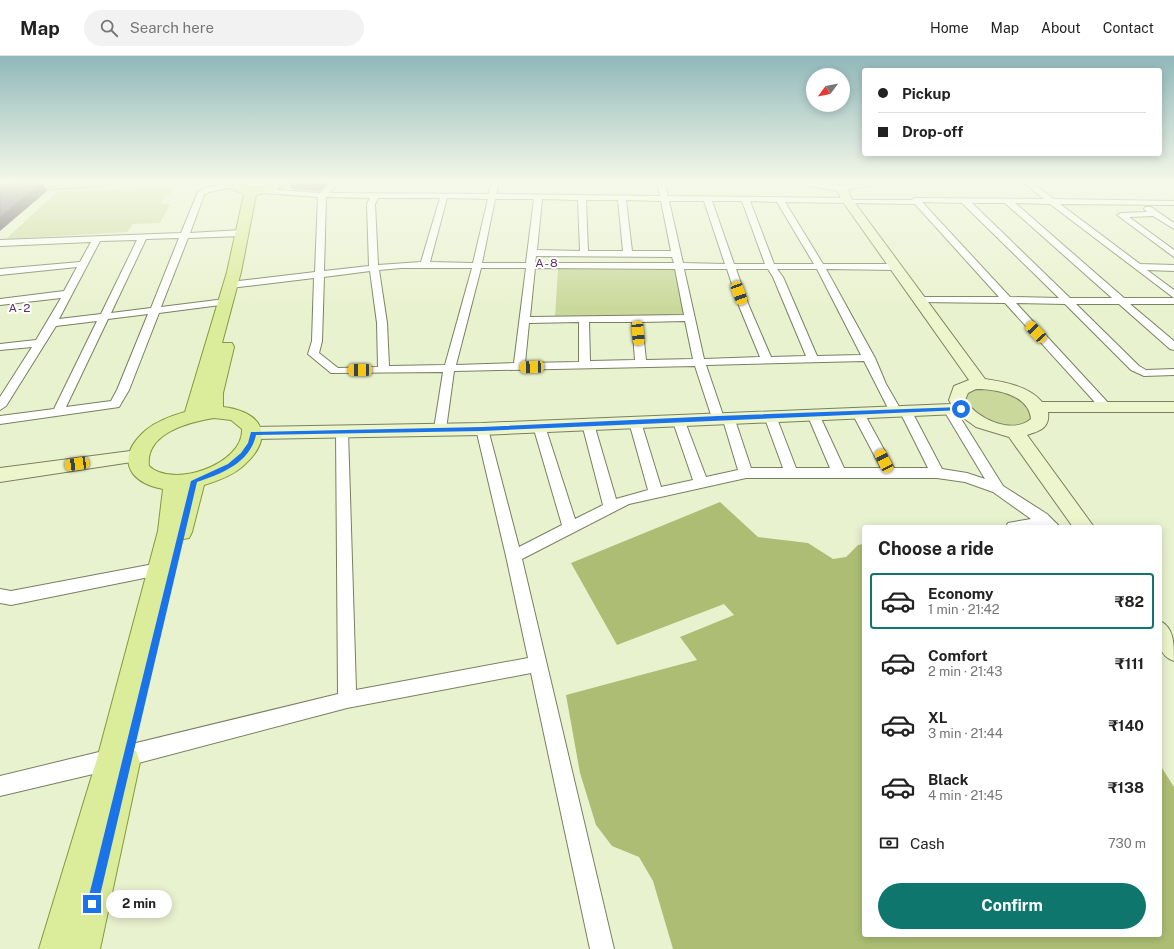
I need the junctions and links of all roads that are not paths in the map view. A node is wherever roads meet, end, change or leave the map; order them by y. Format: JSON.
{"nodes":[{"id":1,"x":189,"y":225,"type":"edge"},
{"id":2,"x":244,"y":225,"type":"edge"},
{"id":3,"x":250,"y":225,"type":"edge"},
{"id":4,"x":321,"y":225,"type":"edge"},
{"id":5,"x":372,"y":225,"type":"edge"},
{"id":6,"x":436,"y":225,"type":"edge"},
{"id":7,"x":486,"y":225,"type":"edge"},
{"id":8,"x":536,"y":225,"type":"edge"},
{"id":9,"x":583,"y":225,"type":"edge"},
{"id":10,"x":625,"y":225,"type":"edge"},
{"id":11,"x":670,"y":225,"type":"edge"},
{"id":12,"x":716,"y":225,"type":"edge"},
{"id":13,"x":755,"y":225,"type":"edge"},
{"id":14,"x":795,"y":225,"type":"edge"},
{"id":15,"x":866,"y":225,"type":"edge"},
{"id":16,"x":938,"y":225,"type":"edge"},
{"id":17,"x":989,"y":225,"type":"edge"},
{"id":18,"x":1034,"y":225,"type":"edge"},
{"id":19,"x":1082,"y":225,"type":"edge"},
{"id":20,"x":1134,"y":225,"type":"edge"},
{"id":21,"x":241,"y":233,"type":"junction"},
{"id":22,"x":184,"y":236,"type":"junction"},
{"id":23,"x":143,"y":237,"type":"junction"},
{"id":24,"x":96,"y":240,"type":"junction"},
{"id":25,"x":0,"y":243,"type":"edge"},
{"id":26,"x":533,"y":253,"type":"junction"},
{"id":27,"x":584,"y":253,"type":"junction"},
{"id":28,"x":628,"y":253,"type":"junction"},
{"id":29,"x":676,"y":254,"type":"junction"},
{"id":30,"x":1174,"y":254,"type":"edge"},
{"id":31,"x":83,"y":264,"type":"junction"},
{"id":32,"x":425,"y":265,"type":"junction"},
{"id":33,"x":477,"y":266,"type":"junction"},
{"id":34,"x":532,"y":266,"type":"junction"},
{"id":35,"x":679,"y":267,"type":"junction"},
{"id":36,"x":730,"y":267,"type":"junction"},
{"id":37,"x":771,"y":267,"type":"junction"},
{"id":38,"x":820,"y":267,"type":"junction"},
{"id":39,"x":896,"y":267,"type":"junction"},
{"id":40,"x":1137,"y":267,"type":"junction"},
{"id":41,"x":374,"y":268,"type":"junction"},
{"id":42,"x":1174,"y":268,"type":"edge"},
{"id":43,"x":0,"y":272,"type":"edge"},
{"id":44,"x":320,"y":274,"type":"junction"},
{"id":45,"x":237,"y":284,"type":"junction"},
{"id":46,"x":67,"y":294,"type":"junction"},
{"id":47,"x":1174,"y":295,"type":"edge"},
{"id":48,"x":919,"y":300,"type":"junction"},
{"id":49,"x":1006,"y":300,"type":"junction"},
{"id":50,"x":1068,"y":301,"type":"junction"},
{"id":51,"x":1123,"y":301,"type":"junction"},
{"id":52,"x":1174,"y":301,"type":"edge"},
{"id":53,"x":0,"y":302,"type":"edge"},
{"id":54,"x":225,"y":302,"type":"junction"},
{"id":55,"x":154,"y":311,"type":"junction"},
{"id":56,"x":103,"y":317,"type":"junction"},
{"id":57,"x":690,"y":318,"type":"junction"},
{"id":58,"x":525,"y":320,"type":"junction"},
{"id":59,"x":584,"y":320,"type":"junction"},
{"id":60,"x":637,"y":320,"type":"junction"},
{"id":61,"x":52,"y":323,"type":"junction"},
{"id":62,"x":39,"y":343,"type":"junction"},
{"id":63,"x":0,"y":347,"type":"edge"},
{"id":64,"x":1174,"y":347,"type":"edge"},
{"id":65,"x":869,"y":358,"type":"junction"},
{"id":66,"x":814,"y":359,"type":"junction"},
{"id":67,"x":767,"y":360,"type":"junction"},
{"id":68,"x":699,"y":362,"type":"junction"},
{"id":69,"x":641,"y":363,"type":"junction"},
{"id":70,"x":585,"y":365,"type":"junction"},
{"id":71,"x":519,"y":367,"type":"junction"},
{"id":72,"x":450,"y":369,"type":"junction"},
{"id":73,"x":384,"y":370,"type":"junction"},
{"id":74,"x":1174,"y":372,"type":"edge"},
{"id":75,"x":980,"y":384,"type":"junction"},
{"id":76,"x":0,"y":406,"type":"edge"},
{"id":77,"x":1037,"y":407,"type":"junction"},
{"id":78,"x":1106,"y":407,"type":"junction"},
{"id":79,"x":1174,"y":407,"type":"edge"},
{"id":80,"x":955,"y":409,"type":"junction"},
{"id":81,"x":901,"y":411,"type":"junction"},
{"id":82,"x":58,"y":412,"type":"junction"},
{"id":83,"x":214,"y":412,"type":"junction"},
{"id":84,"x":858,"y":413,"type":"junction"},
{"id":85,"x":813,"y":414,"type":"junction"},
{"id":86,"x":193,"y":416,"type":"junction"},
{"id":87,"x":770,"y":416,"type":"junction"},
{"id":88,"x":723,"y":417,"type":"junction"},
{"id":89,"x":0,"y":420,"type":"edge"},
{"id":90,"x":678,"y":420,"type":"junction"},
{"id":91,"x":635,"y":422,"type":"junction"},
{"id":92,"x":588,"y":424,"type":"junction"},
{"id":93,"x":539,"y":426,"type":"junction"},
{"id":94,"x":482,"y":429,"type":"junction"},
{"id":95,"x":440,"y":430,"type":"junction"},
{"id":96,"x":342,"y":431,"type":"junction"},
{"id":97,"x":1014,"y":431,"type":"junction"},
{"id":98,"x":253,"y":433,"type":"junction"},
{"id":99,"x":138,"y":456,"type":"junction"},
{"id":100,"x":746,"y":473,"type":"junction"},
{"id":101,"x":791,"y":473,"type":"junction"},
{"id":102,"x":839,"y":473,"type":"junction"},
{"id":103,"x":890,"y":473,"type":"junction"},
{"id":104,"x":937,"y":473,"type":"junction"},
{"id":105,"x":0,"y":475,"type":"edge"},
{"id":106,"x":185,"y":482,"type":"junction"},
{"id":107,"x":701,"y":483,"type":"junction"},
{"id":108,"x":998,"y":489,"type":"junction"},
{"id":109,"x":656,"y":493,"type":"junction"},
{"id":110,"x":611,"y":507,"type":"junction"},
{"id":111,"x":1048,"y":522,"type":"edge"},
{"id":112,"x":1026,"y":525,"type":"edge"},
{"id":113,"x":1083,"y":525,"type":"edge"},
{"id":114,"x":570,"y":527,"type":"junction"},
{"id":115,"x":514,"y":556,"type":"junction"},
{"id":116,"x":159,"y":569,"type":"junction"},
{"id":117,"x":0,"y":596,"type":"edge"},
{"id":118,"x":1162,"y":634,"type":"edge"},
{"id":119,"x":1174,"y":650,"type":"edge"},
{"id":120,"x":539,"y":664,"type":"junction"},
{"id":121,"x":347,"y":700,"type":"junction"},
{"id":122,"x":119,"y":758,"type":"junction"},
{"id":123,"x":0,"y":786,"type":"edge"},
{"id":124,"x":57,"y":949,"type":"edge"},
{"id":125,"x":82,"y":949,"type":"edge"},
{"id":126,"x":602,"y":949,"type":"edge"}],
"edges":[{"from":1,"to":22,"type":"street"},
{"from":2,"to":21,"type":"main road"},
{"from":3,"to":45,"type":"main road"},
{"from":4,"to":44,"type":"street"},
{"from":5,"to":41,"type":"street"},
{"from":6,"to":32,"type":"street"},
{"from":7,"to":33,"type":"street"},
{"from":8,"to":26,"type":"street"},
{"from":9,"to":27,"type":"street"},
{"from":10,"to":28,"type":"street"},
{"from":11,"to":29,"type":"street"},
{"from":12,"to":36,"type":"street"},
{"from":13,"to":37,"type":"street"},
{"from":14,"to":38,"type":"street"},
{"from":15,"to":39,"type":"street"},
{"from":16,"to":49,"type":"street"},
{"from":17,"to":50,"type":"street"},
{"from":18,"to":51,"type":"street"},
{"from":19,"to":40,"type":"street"},
{"from":20,"to":30,"type":"street"},
{"from":21,"to":22,"type":"street"},
{"from":21,"to":45,"type":"main road"},
{"from":22,"to":23,"type":"street"},
{"from":22,"to":55,"type":"street"},
{"from":23,"to":24,"type":"street"},
{"from":23,"to":56,"type":"street"},
{"from":24,"to":25,"type":"street"},
{"from":24,"to":31,"type":"street"},
{"from":26,"to":27,"type":"street"},
{"from":26,"to":34,"type":"street"},
{"from":27,"to":28,"type":"street"},
{"from":28,"to":29,"type":"street"},
{"from":29,"to":35,"type":"street"},
{"from":31,"to":43,"type":"street"},
{"from":31,"to":46,"type":"street"},
{"from":32,"to":33,"type":"street"},
{"from":32,"to":41,"type":"street"},
{"from":33,"to":34,"type":"street"},
{"from":33,"to":72,"type":"street"},
{"from":34,"to":35,"type":"street"},
{"from":34,"to":58,"type":"street"},
{"from":35,"to":36,"type":"street"},
{"from":35,"to":57,"type":"street"},
{"from":36,"to":37,"type":"street"},
{"from":36,"to":67,"type":"street"},
{"from":37,"to":38,"type":"street"},
{"from":37,"to":66,"type":"street"},
{"from":38,"to":39,"type":"street"},
{"from":38,"to":65,"type":"street"},
{"from":39,"to":48,"type":"street"},
{"from":40,"to":42,"type":"street"},
{"from":40,"to":47,"type":"street"},
{"from":41,"to":44,"type":"street"},
{"from":41,"to":73,"type":"street"},
{"from":44,"to":45,"type":"street"},
{"from":44,"to":73,"type":"street"},
{"from":45,"to":54,"type":"main road"},
{"from":45,"to":83,"type":"main road"},
{"from":46,"to":53,"type":"street"},
{"from":46,"to":61,"type":"street"},
{"from":48,"to":49,"type":"street"},
{"from":48,"to":75,"type":"street"},
{"from":49,"to":50,"type":"street"},
{"from":49,"to":78,"type":"street"},
{"from":50,"to":51,"type":"street"},
{"from":50,"to":74,"type":"street"},
{"from":51,"to":52,"type":"street"},
{"from":51,"to":64,"type":"street"},
{"from":54,"to":55,"type":"street"},
{"from":54,"to":86,"type":"main road"},
{"from":55,"to":56,"type":"street"},
{"from":55,"to":82,"type":"street"},
{"from":56,"to":61,"type":"street"},
{"from":56,"to":82,"type":"street"},
{"from":57,"to":60,"type":"street"},
{"from":57,"to":68,"type":"street"},
{"from":58,"to":59,"type":"street"},
{"from":58,"to":71,"type":"street"},
{"from":59,"to":60,"type":"street"},
{"from":59,"to":70,"type":"street"},
{"from":60,"to":69,"type":"street"},
{"from":61,"to":62,"type":"street"},
{"from":62,"to":63,"type":"street"},
{"from":62,"to":76,"type":"street"},
{"from":65,"to":66,"type":"street"},
{"from":65,"to":81,"type":"street"},
{"from":66,"to":67,"type":"street"},
{"from":67,"to":68,"type":"street"},
{"from":68,"to":69,"type":"street"},
{"from":68,"to":88,"type":"street"},
{"from":69,"to":70,"type":"street"},
{"from":70,"to":71,"type":"street"},
{"from":71,"to":72,"type":"street"},
{"from":72,"to":73,"type":"street"},
{"from":72,"to":95,"type":"street"},
{"from":75,"to":77,"type":"street"},
{"from":75,"to":80,"type":"street"},
{"from":77,"to":78,"type":"street"},
{"from":77,"to":97,"type":"street"},
{"from":78,"to":79,"type":"street"},
{"from":80,"to":81,"type":"street"},
{"from":80,"to":97,"type":"street"},
{"from":80,"to":108,"type":"street"},
{"from":81,"to":84,"type":"street"},
{"from":81,"to":104,"type":"street"},
{"from":82,"to":89,"type":"street"},
{"from":83,"to":86,"type":"main road"},
{"from":83,"to":98,"type":"main road"},
{"from":84,"to":85,"type":"street"},
{"from":84,"to":103,"type":"street"},
{"from":85,"to":87,"type":"street"},
{"from":85,"to":102,"type":"street"},
{"from":86,"to":99,"type":"main road"},
{"from":87,"to":88,"type":"street"},
{"from":87,"to":101,"type":"street"},
{"from":88,"to":90,"type":"street"},
{"from":88,"to":100,"type":"street"},
{"from":90,"to":91,"type":"street"},
{"from":90,"to":107,"type":"street"},
{"from":91,"to":92,"type":"street"},
{"from":91,"to":109,"type":"street"},
{"from":92,"to":93,"type":"street"},
{"from":92,"to":110,"type":"street"},
{"from":93,"to":94,"type":"street"},
{"from":93,"to":114,"type":"street"},
{"from":94,"to":95,"type":"street"},
{"from":94,"to":115,"type":"street"},
{"from":95,"to":96,"type":"street"},
{"from":96,"to":98,"type":"street"},
{"from":96,"to":121,"type":"street"},
{"from":97,"to":113,"type":"street"},
{"from":98,"to":106,"type":"main road"},
{"from":99,"to":105,"type":"street"},
{"from":99,"to":106,"type":"main road"},
{"from":100,"to":101,"type":"street"},
{"from":100,"to":107,"type":"street"},
{"from":101,"to":102,"type":"street"},
{"from":102,"to":103,"type":"street"},
{"from":103,"to":104,"type":"street"},
{"from":104,"to":108,"type":"street"},
{"from":106,"to":116,"type":"main road"},
{"from":106,"to":122,"type":"main road"},
{"from":107,"to":109,"type":"street"},
{"from":108,"to":111,"type":"street"},
{"from":109,"to":110,"type":"street"},
{"from":110,"to":114,"type":"street"},
{"from":111,"to":112,"type":"street"},
{"from":114,"to":115,"type":"street"},
{"from":115,"to":120,"type":"street"},
{"from":116,"to":117,"type":"street"},
{"from":116,"to":122,"type":"main road"},
{"from":118,"to":119,"type":"street"},
{"from":120,"to":121,"type":"street"},
{"from":120,"to":126,"type":"street"},
{"from":121,"to":122,"type":"street"},
{"from":122,"to":123,"type":"street"},
{"from":122,"to":124,"type":"main road"},
{"from":122,"to":125,"type":"main road"}]}
